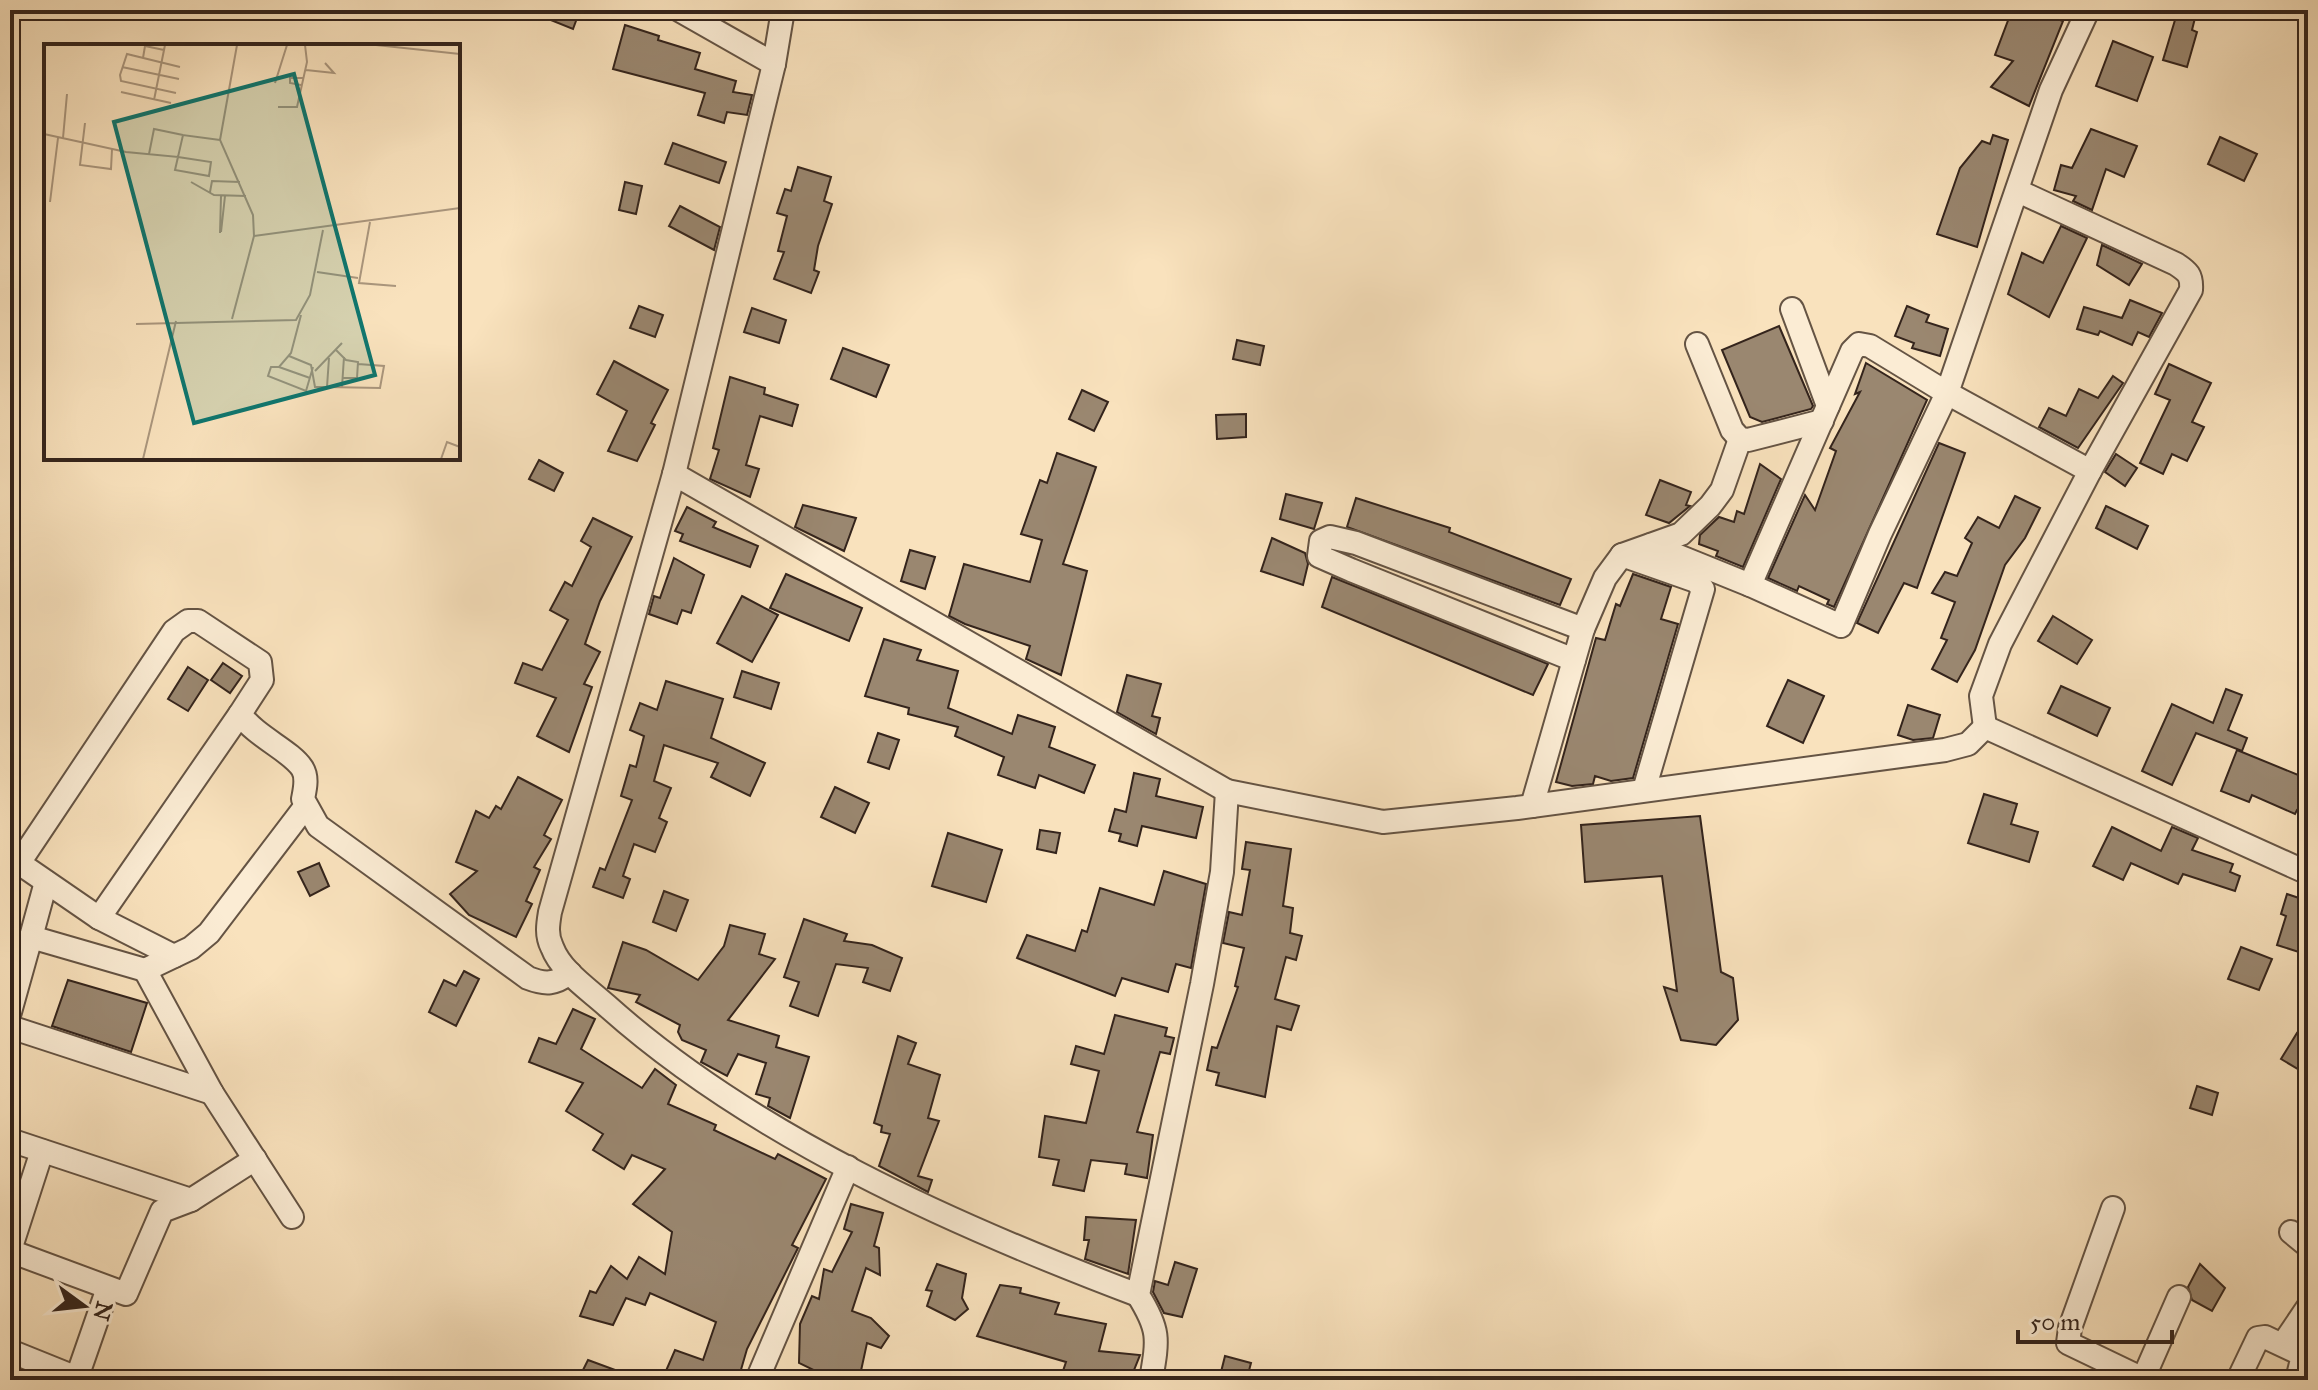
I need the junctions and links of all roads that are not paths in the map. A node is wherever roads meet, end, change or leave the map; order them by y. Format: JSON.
{"nodes":[{"id":1,"x":679,"y":10,"type":"edge"},
{"id":2,"x":783,"y":10,"type":"edge"},
{"id":3,"x":2088,"y":10,"type":"edge"},
{"id":4,"x":774,"y":64,"type":"junction"},
{"id":5,"x":2018,"y":191,"type":"junction"},
{"id":6,"x":1792,"y":309,"type":"dead end"},
{"id":7,"x":1697,"y":344,"type":"dead end"},
{"id":8,"x":1947,"y":393,"type":"junction"},
{"id":9,"x":1825,"y":414,"type":"junction"},
{"id":10,"x":1740,"y":439,"type":"junction"},
{"id":11,"x":2090,"y":471,"type":"junction"},
{"id":12,"x":674,"y":474,"type":"junction"},
{"id":13,"x":1651,"y":545,"type":"junction"},
{"id":14,"x":1622,"y":555,"type":"junction"},
{"id":15,"x":1750,"y":585,"type":"junction"},
{"id":16,"x":1583,"y":629,"type":"junction"},
{"id":17,"x":1574,"y":660,"type":"junction"},
{"id":18,"x":240,"y":714,"type":"junction"},
{"id":19,"x":1985,"y":727,"type":"junction"},
{"id":20,"x":1644,"y":790,"type":"junction"},
{"id":21,"x":1227,"y":791,"type":"junction"},
{"id":22,"x":1532,"y":806,"type":"junction"},
{"id":23,"x":305,"y":807,"type":"junction"},
{"id":24,"x":2308,"y":873,"type":"edge"},
{"id":25,"x":46,"y":882,"type":"junction"},
{"id":26,"x":99,"y":918,"type":"junction"},
{"id":27,"x":31,"y":937,"type":"junction"},
{"id":28,"x":174,"y":956,"type":"junction"},
{"id":29,"x":145,"y":970,"type":"junction"},
{"id":30,"x":570,"y":973,"type":"junction"},
{"id":31,"x":10,"y":1012,"type":"edge"},
{"id":32,"x":10,"y":1027,"type":"edge"},
{"id":33,"x":212,"y":1093,"type":"junction"},
{"id":34,"x":10,"y":1140,"type":"edge"},
{"id":35,"x":42,"y":1151,"type":"junction"},
{"id":36,"x":255,"y":1159,"type":"junction"},
{"id":37,"x":848,"y":1167,"type":"junction"},
{"id":38,"x":191,"y":1200,"type":"junction"},
{"id":39,"x":2113,"y":1208,"type":"dead end"},
{"id":40,"x":292,"y":1217,"type":"dead end"},
{"id":41,"x":10,"y":1250,"type":"edge"},
{"id":42,"x":108,"y":1288,"type":"junction"},
{"id":43,"x":1138,"y":1295,"type":"junction"},
{"id":44,"x":2179,"y":1297,"type":"dead end"},
{"id":45,"x":2308,"y":1307,"type":"edge"},
{"id":46,"x":2283,"y":1344,"type":"junction"},
{"id":47,"x":10,"y":1351,"type":"edge"},
{"id":48,"x":76,"y":1379,"type":"edge"},
{"id":49,"x":757,"y":1380,"type":"edge"},
{"id":50,"x":1151,"y":1380,"type":"edge"},
{"id":51,"x":2144,"y":1380,"type":"edge"},
{"id":52,"x":2238,"y":1380,"type":"edge"},
{"id":53,"x":2297,"y":1380,"type":"edge"}],
"edges":[{"from":1,"to":4,"type":"street"},
{"from":2,"to":4,"type":"street"},
{"from":3,"to":5,"type":"street"},
{"from":4,"to":12,"type":"street"},
{"from":5,"to":8,"type":"street"},
{"from":5,"to":11,"type":"street"},
{"from":6,"to":9,"type":"street"},
{"from":7,"to":10,"type":"street"},
{"from":8,"to":9,"type":"street"},
{"from":8,"to":11,"type":"street"},
{"from":8,"to":15,"type":"street"},
{"from":9,"to":10,"type":"street"},
{"from":9,"to":15,"type":"street"},
{"from":10,"to":13,"type":"street"},
{"from":11,"to":19,"type":"street"},
{"from":12,"to":21,"type":"street"},
{"from":12,"to":30,"type":"street"},
{"from":13,"to":14,"type":"street"},
{"from":13,"to":15,"type":"street"},
{"from":14,"to":16,"type":"street"},
{"from":14,"to":20,"type":"street"},
{"from":16,"to":17,"type":"street"},
{"from":16,"to":17,"type":"street"},
{"from":17,"to":22,"type":"street"},
{"from":18,"to":23,"type":"street"},
{"from":18,"to":25,"type":"street"},
{"from":18,"to":26,"type":"street"},
{"from":19,"to":20,"type":"street"},
{"from":19,"to":24,"type":"street"},
{"from":20,"to":22,"type":"street"},
{"from":21,"to":22,"type":"street"},
{"from":21,"to":43,"type":"street"},
{"from":23,"to":28,"type":"street"},
{"from":23,"to":30,"type":"street"},
{"from":25,"to":26,"type":"street"},
{"from":25,"to":27,"type":"street"},
{"from":26,"to":28,"type":"street"},
{"from":27,"to":29,"type":"street"},
{"from":27,"to":31,"type":"street"},
{"from":28,"to":29,"type":"street"},
{"from":29,"to":33,"type":"street"},
{"from":30,"to":37,"type":"street"},
{"from":32,"to":33,"type":"street"},
{"from":33,"to":36,"type":"street"},
{"from":34,"to":35,"type":"street"},
{"from":35,"to":38,"type":"street"},
{"from":35,"to":41,"type":"street"},
{"from":36,"to":38,"type":"street"},
{"from":36,"to":40,"type":"street"},
{"from":37,"to":43,"type":"street"},
{"from":37,"to":49,"type":"street"},
{"from":38,"to":42,"type":"street"},
{"from":39,"to":51,"type":"street"},
{"from":41,"to":42,"type":"street"},
{"from":42,"to":48,"type":"street"},
{"from":43,"to":50,"type":"street"},
{"from":44,"to":51,"type":"street"},
{"from":45,"to":46,"type":"street"},
{"from":46,"to":52,"type":"street"},
{"from":46,"to":53,"type":"street"},
{"from":47,"to":48,"type":"street"}]}
